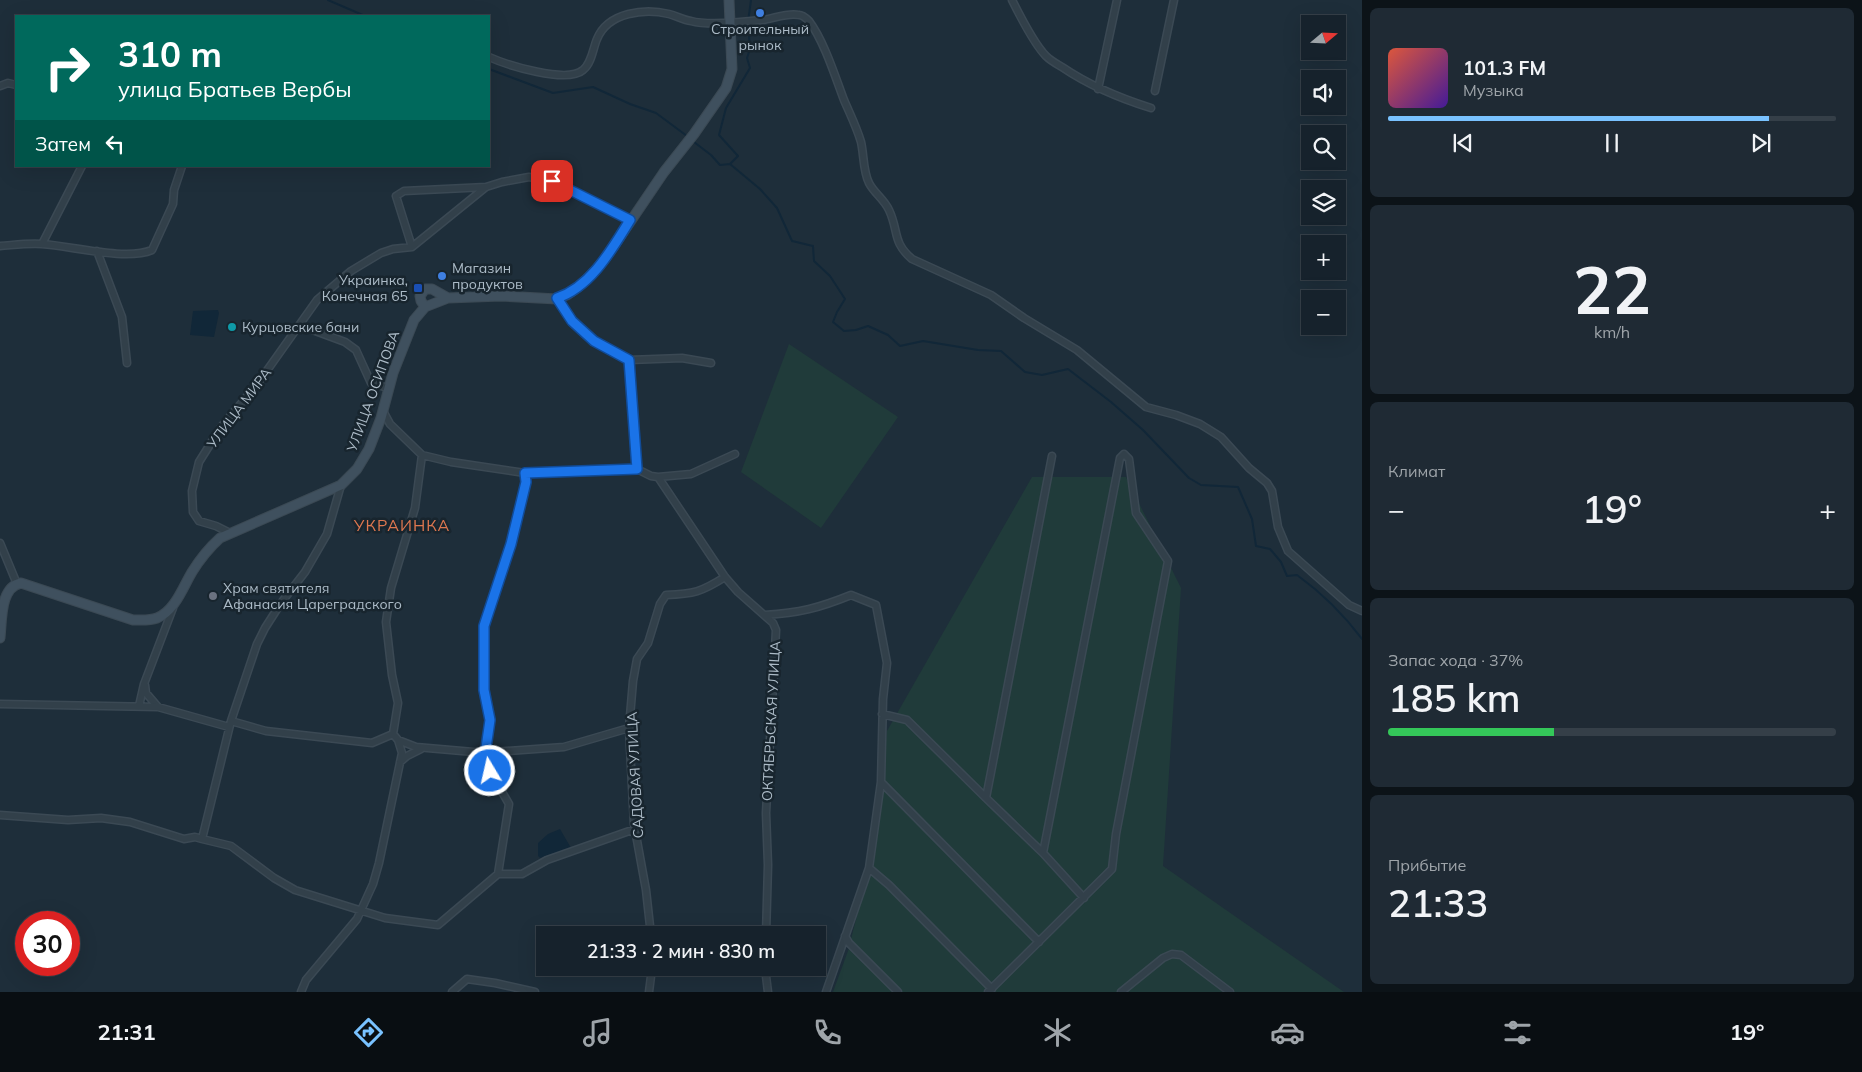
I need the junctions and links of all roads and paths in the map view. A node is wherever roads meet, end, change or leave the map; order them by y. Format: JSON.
{"nodes":[{"id":1,"x":729,"y":0,"type":"edge"},
{"id":2,"x":1012,"y":0,"type":"edge"},
{"id":3,"x":1117,"y":0,"type":"edge"},
{"id":4,"x":1174,"y":0,"type":"edge"},
{"id":5,"x":730,"y":22,"type":"junction"},
{"id":6,"x":490,"y":57,"type":"edge"},
{"id":7,"x":15,"y":84,"type":"edge"},
{"id":8,"x":0,"y":86,"type":"edge"},
{"id":9,"x":1098,"y":89,"type":"junction"},
{"id":10,"x":1155,"y":91,"type":"dead end"},
{"id":11,"x":1151,"y":108,"type":"dead end"},
{"id":12,"x":81,"y":167,"type":"edge"},
{"id":13,"x":182,"y":167,"type":"edge"},
{"id":14,"x":486,"y":187,"type":"junction"},
{"id":15,"x":630,"y":220,"type":"junction"},
{"id":16,"x":42,"y":244,"type":"junction"},
{"id":17,"x":0,"y":246,"type":"edge"},
{"id":18,"x":412,"y":246,"type":"junction"},
{"id":19,"x":97,"y":251,"type":"junction"},
{"id":20,"x":448,"y":298,"type":"junction"},
{"id":21,"x":557,"y":298,"type":"junction"},
{"id":22,"x":425,"y":307,"type":"junction"},
{"id":23,"x":299,"y":326,"type":"junction"},
{"id":24,"x":629,"y":360,"type":"junction"},
{"id":25,"x":127,"y":363,"type":"dead end"},
{"id":26,"x":711,"y":363,"type":"dead end"},
{"id":27,"x":388,"y":388,"type":"junction"},
{"id":28,"x":383,"y":409,"type":"junction"},
{"id":29,"x":735,"y":454,"type":"dead end"},
{"id":30,"x":422,"y":455,"type":"junction"},
{"id":31,"x":1052,"y":456,"type":"dead end"},
{"id":32,"x":637,"y":469,"type":"junction"},
{"id":33,"x":525,"y":473,"type":"junction"},
{"id":34,"x":658,"y":477,"type":"junction"},
{"id":35,"x":341,"y":485,"type":"junction"},
{"id":36,"x":230,"y":533,"type":"junction"},
{"id":37,"x":0,"y":543,"type":"edge"},
{"id":38,"x":725,"y":577,"type":"junction"},
{"id":39,"x":17,"y":584,"type":"junction"},
{"id":40,"x":176,"y":600,"type":"junction"},
{"id":41,"x":1362,"y":610,"type":"edge"},
{"id":42,"x":765,"y":615,"type":"junction"},
{"id":43,"x":0,"y":638,"type":"edge"},
{"id":44,"x":144,"y":684,"type":"junction"},
{"id":45,"x":0,"y":704,"type":"edge"},
{"id":46,"x":139,"y":706,"type":"junction"},
{"id":47,"x":158,"y":707,"type":"junction"},
{"id":48,"x":882,"y":714,"type":"junction"},
{"id":49,"x":230,"y":724,"type":"junction"},
{"id":50,"x":629,"y":728,"type":"junction"},
{"id":51,"x":393,"y":734,"type":"junction"},
{"id":52,"x":398,"y":740,"type":"junction"},
{"id":53,"x":424,"y":748,"type":"junction"},
{"id":54,"x":485,"y":755,"type":"junction"},
{"id":55,"x":400,"y":762,"type":"junction"},
{"id":56,"x":880,"y":782,"type":"junction"},
{"id":57,"x":986,"y":798,"type":"junction"},
{"id":58,"x":0,"y":815,"type":"edge"},
{"id":59,"x":635,"y":829,"type":"junction"},
{"id":60,"x":202,"y":839,"type":"junction"},
{"id":61,"x":1043,"y":853,"type":"junction"},
{"id":62,"x":869,"y":868,"type":"junction"},
{"id":63,"x":498,"y":874,"type":"junction"},
{"id":64,"x":1084,"y":898,"type":"junction"},
{"id":65,"x":361,"y":910,"type":"junction"},
{"id":66,"x":650,"y":926,"type":"edge"},
{"id":67,"x":766,"y":926,"type":"edge"},
{"id":68,"x":845,"y":936,"type":"junction"},
{"id":69,"x":1039,"y":942,"type":"junction"},
{"id":70,"x":651,"y":976,"type":"edge"},
{"id":71,"x":766,"y":976,"type":"edge"},
{"id":72,"x":990,"y":990,"type":"edge"},
{"id":73,"x":1126,"y":990,"type":"edge"},
{"id":74,"x":301,"y":992,"type":"edge"},
{"id":75,"x":452,"y":992,"type":"edge"},
{"id":76,"x":535,"y":992,"type":"edge"},
{"id":77,"x":649,"y":992,"type":"edge"},
{"id":78,"x":768,"y":992,"type":"edge"},
{"id":79,"x":826,"y":992,"type":"edge"},
{"id":80,"x":898,"y":992,"type":"edge"},
{"id":81,"x":1230,"y":992,"type":"edge"}],
"edges":[{"from":1,"to":5,"type":"main road"},
{"from":2,"to":9,"type":"street"},
{"from":3,"to":9,"type":"street"},
{"from":4,"to":10,"type":"street"},
{"from":5,"to":6,"type":"street"},
{"from":5,"to":15,"type":"main road"},
{"from":5,"to":41,"type":"street"},
{"from":7,"to":8,"type":"street"},
{"from":9,"to":11,"type":"street"},
{"from":12,"to":16,"type":"street"},
{"from":13,"to":19,"type":"street"},
{"from":14,"to":15,"type":"street","name":"УЛИЦА МИРА"},
{"from":14,"to":18,"type":"street","name":"УЛИЦА МИРА"},
{"from":14,"to":18,"type":"street"},
{"from":15,"to":21,"type":"main road"},
{"from":16,"to":17,"type":"street"},
{"from":16,"to":19,"type":"street"},
{"from":18,"to":23,"type":"street","name":"УЛИЦА МИРА"},
{"from":19,"to":25,"type":"street"},
{"from":20,"to":21,"type":"main road"},
{"from":20,"to":22,"type":"main road"},
{"from":20,"to":22,"type":"main road"},
{"from":21,"to":24,"type":"street"},
{"from":22,"to":27,"type":"main road","name":"УЛИЦА ОСИПОВА"},
{"from":23,"to":27,"type":"street"},
{"from":23,"to":36,"type":"street","name":"УЛИЦА МИРА"},
{"from":24,"to":26,"type":"street"},
{"from":24,"to":32,"type":"street"},
{"from":27,"to":28,"type":"main road","name":"УЛИЦА ОСИПОВА"},
{"from":28,"to":30,"type":"street"},
{"from":28,"to":35,"type":"main road","name":"УЛИЦА ОСИПОВА"},
{"from":29,"to":34,"type":"street"},
{"from":30,"to":33,"type":"street"},
{"from":30,"to":51,"type":"street"},
{"from":31,"to":57,"type":"street"},
{"from":32,"to":33,"type":"street"},
{"from":32,"to":34,"type":"street"},
{"from":33,"to":54,"type":"street"},
{"from":34,"to":38,"type":"street","name":"ОКТЯБРЬСКАЯ УЛИЦА"},
{"from":35,"to":36,"type":"main road","name":"УЛИЦА ОСИПОВА"},
{"from":35,"to":49,"type":"street"},
{"from":36,"to":40,"type":"main road","name":"УЛИЦА ОСИПОВА"},
{"from":37,"to":39,"type":"street"},
{"from":38,"to":42,"type":"street","name":"ОКТЯБРЬСКАЯ УЛИЦА"},
{"from":38,"to":50,"type":"street","name":"САДОВАЯ УЛИЦА"},
{"from":39,"to":40,"type":"main road","name":"УЛИЦА ОСИПОВА"},
{"from":39,"to":43,"type":"main road"},
{"from":40,"to":44,"type":"street"},
{"from":42,"to":48,"type":"street"},
{"from":42,"to":67,"type":"street","name":"ОКТЯБРЬСКАЯ УЛИЦА"},
{"from":44,"to":46,"type":"street"},
{"from":44,"to":47,"type":"street"},
{"from":45,"to":46,"type":"street"},
{"from":46,"to":47,"type":"street"},
{"from":47,"to":49,"type":"street"},
{"from":48,"to":56,"type":"street"},
{"from":48,"to":57,"type":"street"},
{"from":49,"to":51,"type":"street"},
{"from":49,"to":60,"type":"street"},
{"from":50,"to":54,"type":"street"},
{"from":50,"to":59,"type":"street","name":"САДОВАЯ УЛИЦА"},
{"from":51,"to":52,"type":"street"},
{"from":52,"to":53,"type":"street"},
{"from":52,"to":55,"type":"street"},
{"from":53,"to":54,"type":"street"},
{"from":53,"to":55,"type":"street"},
{"from":54,"to":63,"type":"street"},
{"from":55,"to":65,"type":"street"},
{"from":56,"to":62,"type":"street"},
{"from":56,"to":69,"type":"street"},
{"from":57,"to":61,"type":"street"},
{"from":58,"to":60,"type":"street"},
{"from":59,"to":63,"type":"street"},
{"from":59,"to":66,"type":"street","name":"САДОВАЯ УЛИЦА"},
{"from":60,"to":65,"type":"street"},
{"from":61,"to":64,"type":"street"},
{"from":61,"to":64,"type":"street"},
{"from":62,"to":68,"type":"street"},
{"from":62,"to":72,"type":"street"},
{"from":63,"to":65,"type":"street"},
{"from":64,"to":69,"type":"street"},
{"from":65,"to":74,"type":"street"},
{"from":68,"to":79,"type":"street"},
{"from":68,"to":80,"type":"street"},
{"from":69,"to":72,"type":"street"},
{"from":70,"to":77,"type":"street"},
{"from":71,"to":78,"type":"street"},
{"from":73,"to":81,"type":"street"},
{"from":75,"to":76,"type":"street"}]}
